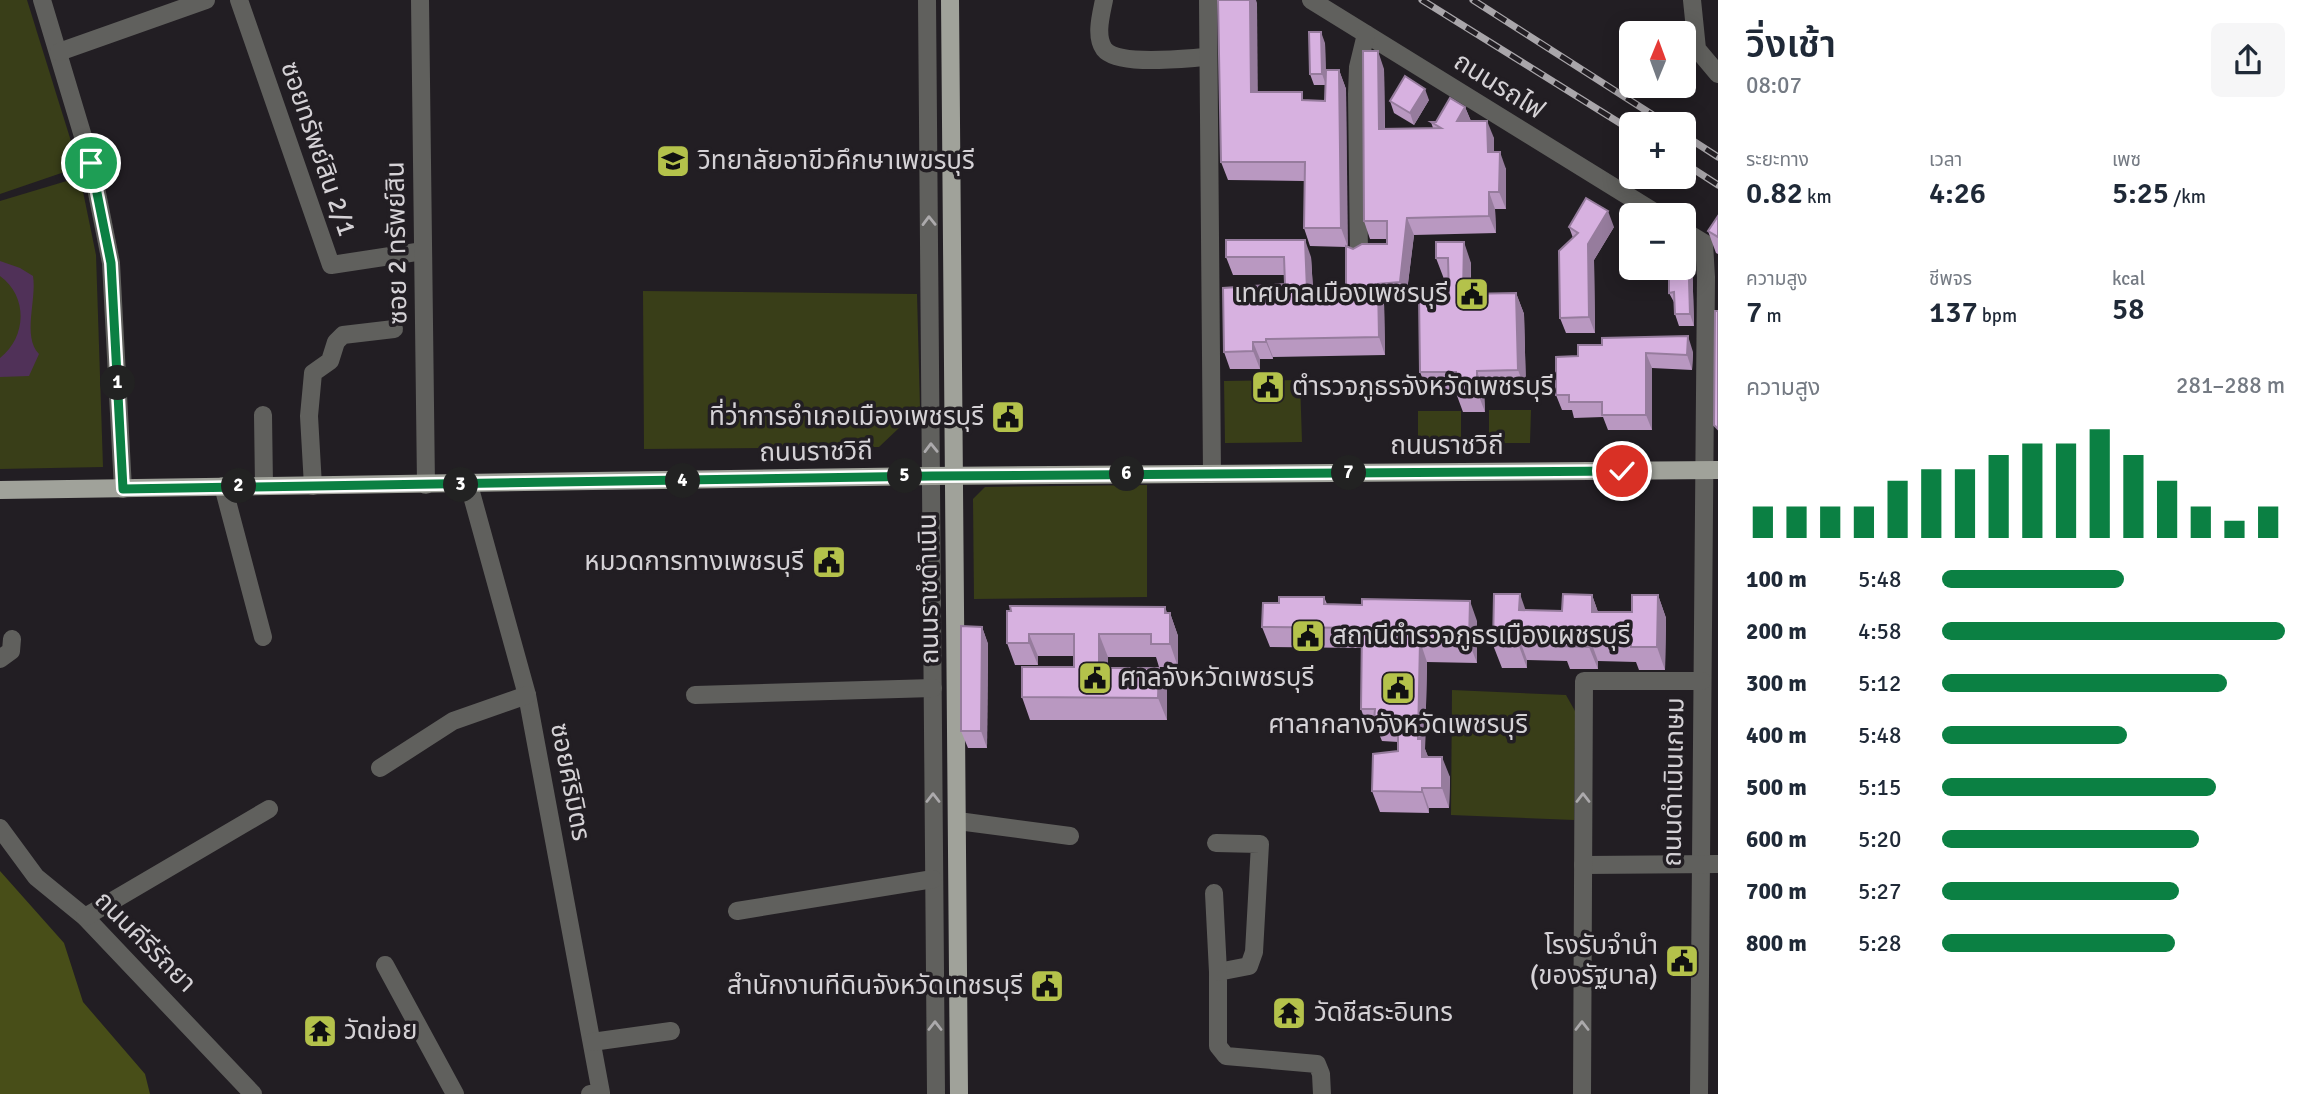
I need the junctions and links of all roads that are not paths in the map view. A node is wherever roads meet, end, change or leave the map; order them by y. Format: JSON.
{"nodes":[{"id":1,"x":42,"y":0,"type":"edge"},
{"id":2,"x":206,"y":0,"type":"edge"},
{"id":3,"x":239,"y":0,"type":"edge"},
{"id":4,"x":420,"y":0,"type":"edge"},
{"id":5,"x":927,"y":0,"type":"edge"},
{"id":6,"x":950,"y":0,"type":"edge"},
{"id":7,"x":1104,"y":0,"type":"edge"},
{"id":8,"x":1208,"y":0,"type":"edge"},
{"id":9,"x":1311,"y":0,"type":"edge"},
{"id":10,"x":1692,"y":0,"type":"edge"},
{"id":11,"x":1366,"y":34,"type":"junction"},
{"id":12,"x":59,"y":52,"type":"junction"},
{"id":13,"x":1208,"y":57,"type":"junction"},
{"id":14,"x":1718,"y":74,"type":"edge"},
{"id":15,"x":1640,"y":203,"type":"edge"},
{"id":16,"x":1696,"y":238,"type":"edge"},
{"id":17,"x":423,"y":251,"type":"junction"},
{"id":18,"x":1359,"y":255,"type":"edge"},
{"id":19,"x":930,"y":274,"type":"junction"},
{"id":20,"x":951,"y":274,"type":"junction"},
{"id":21,"x":1712,"y":281,"type":"edge"},
{"id":22,"x":394,"y":329,"type":"dead end"},
{"id":23,"x":263,"y":415,"type":"dead end"},
{"id":24,"x":1711,"y":470,"type":"edge"},
{"id":25,"x":1212,"y":474,"type":"junction"},
{"id":26,"x":932,"y":476,"type":"junction"},
{"id":27,"x":954,"y":476,"type":"junction"},
{"id":28,"x":426,"y":485,"type":"junction"},
{"id":29,"x":470,"y":485,"type":"junction"},
{"id":30,"x":223,"y":486,"type":"junction"},
{"id":31,"x":264,"y":486,"type":"junction"},
{"id":32,"x":313,"y":486,"type":"junction"},
{"id":33,"x":123,"y":489,"type":"junction"},
{"id":34,"x":0,"y":490,"type":"edge"},
{"id":35,"x":1710,"y":602,"type":"edge"},
{"id":36,"x":263,"y":637,"type":"dead end"},
{"id":37,"x":12,"y":639,"type":"dead end"},
{"id":38,"x":1710,"y":643,"type":"edge"},
{"id":39,"x":0,"y":659,"type":"edge"},
{"id":40,"x":956,"y":671,"type":"junction"},
{"id":41,"x":933,"y":679,"type":"junction"},
{"id":42,"x":1702,"y":681,"type":"junction"},
{"id":43,"x":527,"y":695,"type":"junction"},
{"id":44,"x":695,"y":695,"type":"dead end"},
{"id":45,"x":380,"y":768,"type":"dead end"},
{"id":46,"x":269,"y":810,"type":"dead end"},
{"id":47,"x":958,"y":821,"type":"junction"},
{"id":48,"x":0,"y":828,"type":"edge"},
{"id":49,"x":1070,"y":836,"type":"dead end"},
{"id":50,"x":1216,"y":844,"type":"dead end"},
{"id":51,"x":1718,"y":864,"type":"edge"},
{"id":52,"x":1583,"y":865,"type":"junction"},
{"id":53,"x":1699,"y":865,"type":"junction"},
{"id":54,"x":933,"y":879,"type":"junction"},
{"id":55,"x":1214,"y":893,"type":"dead end"},
{"id":56,"x":737,"y":911,"type":"dead end"},
{"id":57,"x":85,"y":917,"type":"junction"},
{"id":58,"x":385,"y":965,"type":"dead end"},
{"id":59,"x":1218,"y":972,"type":"junction"},
{"id":60,"x":935,"y":978,"type":"junction"},
{"id":61,"x":957,"y":979,"type":"junction"},
{"id":62,"x":671,"y":1031,"type":"dead end"},
{"id":63,"x":592,"y":1042,"type":"junction"},
{"id":64,"x":601,"y":1093,"type":"edge"},
{"id":65,"x":253,"y":1094,"type":"edge"},
{"id":66,"x":454,"y":1094,"type":"edge"},
{"id":67,"x":590,"y":1094,"type":"edge"},
{"id":68,"x":936,"y":1094,"type":"edge"},
{"id":69,"x":959,"y":1094,"type":"edge"},
{"id":70,"x":1322,"y":1094,"type":"edge"},
{"id":71,"x":1582,"y":1094,"type":"edge"},
{"id":72,"x":1699,"y":1094,"type":"edge"}],
"edges":[{"from":1,"to":12,"type":"street"},
{"from":2,"to":12,"type":"street"},
{"from":3,"to":17,"type":"street","name":"ซอยทรัพย์สิน 2/1"},
{"from":4,"to":17,"type":"street","name":"ซอย 2 ทรัพย์สิน"},
{"from":19,"to":5,"type":"street","one_way":true},
{"from":6,"to":20,"type":"main road","name":"ถนนราชดำเนิน"},
{"from":7,"to":13,"type":"street"},
{"from":8,"to":13,"type":"street"},
{"from":9,"to":11,"type":"street","name":"ถนนรถไฟ"},
{"from":10,"to":14,"type":"street"},
{"from":11,"to":15,"type":"street","name":"ถนนรถไฟ"},
{"from":11,"to":18,"type":"street"},
{"from":12,"to":33,"type":"street"},
{"from":13,"to":25,"type":"street"},
{"from":16,"to":21,"type":"street"},
{"from":17,"to":28,"type":"street","name":"ซอย 2 ทรัพย์สิน"},
{"from":19,"to":20,"type":"street"},
{"from":26,"to":19,"type":"street","one_way":true},
{"from":20,"to":27,"type":"main road","name":"ถนนราชดำเนิน"},
{"from":21,"to":24,"type":"street"},
{"from":22,"to":32,"type":"street"},
{"from":23,"to":31,"type":"street"},
{"from":24,"to":25,"type":"main road","name":"ถนนราชวิถี"},
{"from":24,"to":35,"type":"street","name":"ถนนดำเนินเกษม"},
{"from":25,"to":27,"type":"main road","name":"ถนนราชวิถี"},
{"from":26,"to":27,"type":"main road","name":"ถนนราชวิถี"},
{"from":26,"to":29,"type":"main road","name":"ถนนราชวิถี"},
{"from":26,"to":41,"type":"street"},
{"from":27,"to":40,"type":"main road","name":"ถนนราชดำเนิน"},
{"from":28,"to":29,"type":"main road","name":"ถนนราชวิถี"},
{"from":28,"to":32,"type":"main road","name":"ถนนราชวิถี"},
{"from":29,"to":43,"type":"street","name":"ซอยศิริมิตร"},
{"from":30,"to":31,"type":"main road","name":"ถนนราชวิถี"},
{"from":30,"to":33,"type":"main road","name":"ถนนราชวิถี"},
{"from":30,"to":36,"type":"street"},
{"from":31,"to":32,"type":"main road","name":"ถนนราชวิถี"},
{"from":33,"to":34,"type":"main road","name":"ถนนราชวิถี"},
{"from":35,"to":38,"type":"street","name":"ถนนดำเนินเกษม"},
{"from":37,"to":39,"type":"street"},
{"from":38,"to":42,"type":"street","name":"ถนนดำเนินเกษม"},
{"from":40,"to":41,"type":"street"},
{"from":40,"to":47,"type":"main road","name":"ถนนราชดำเนิน"},
{"from":41,"to":44,"type":"street"},
{"from":54,"to":41,"type":"street","one_way":true},
{"from":52,"to":42,"type":"street","one_way":true},
{"from":42,"to":53,"type":"street","name":"ถนนดำเนินเกษม"},
{"from":43,"to":45,"type":"street"},
{"from":43,"to":63,"type":"street","name":"ซอยศิริมิตร"},
{"from":46,"to":57,"type":"street"},
{"from":47,"to":49,"type":"street"},
{"from":47,"to":61,"type":"main road","name":"ถนนราชดำเนิน"},
{"from":48,"to":57,"type":"street","name":"ถนนคีรีรัถยา"},
{"from":50,"to":59,"type":"street"},
{"from":51,"to":53,"type":"street"},
{"from":52,"to":53,"type":"street"},
{"from":71,"to":52,"type":"street","one_way":true},
{"from":53,"to":72,"type":"street","name":"ถนนดำเนินเกษม"},
{"from":54,"to":56,"type":"street"},
{"from":54,"to":60,"type":"street"},
{"from":55,"to":59,"type":"street"},
{"from":57,"to":65,"type":"street","name":"ถนนคีรีรัถยา"},
{"from":58,"to":66,"type":"street"},
{"from":59,"to":70,"type":"street"},
{"from":60,"to":61,"type":"street"},
{"from":68,"to":60,"type":"street","one_way":true},
{"from":61,"to":69,"type":"main road","name":"ถนนราชดำเนิน"},
{"from":62,"to":63,"type":"street"},
{"from":63,"to":64,"type":"street","name":"ซอยศิริมิตร"},
{"from":64,"to":67,"type":"street"}]}
